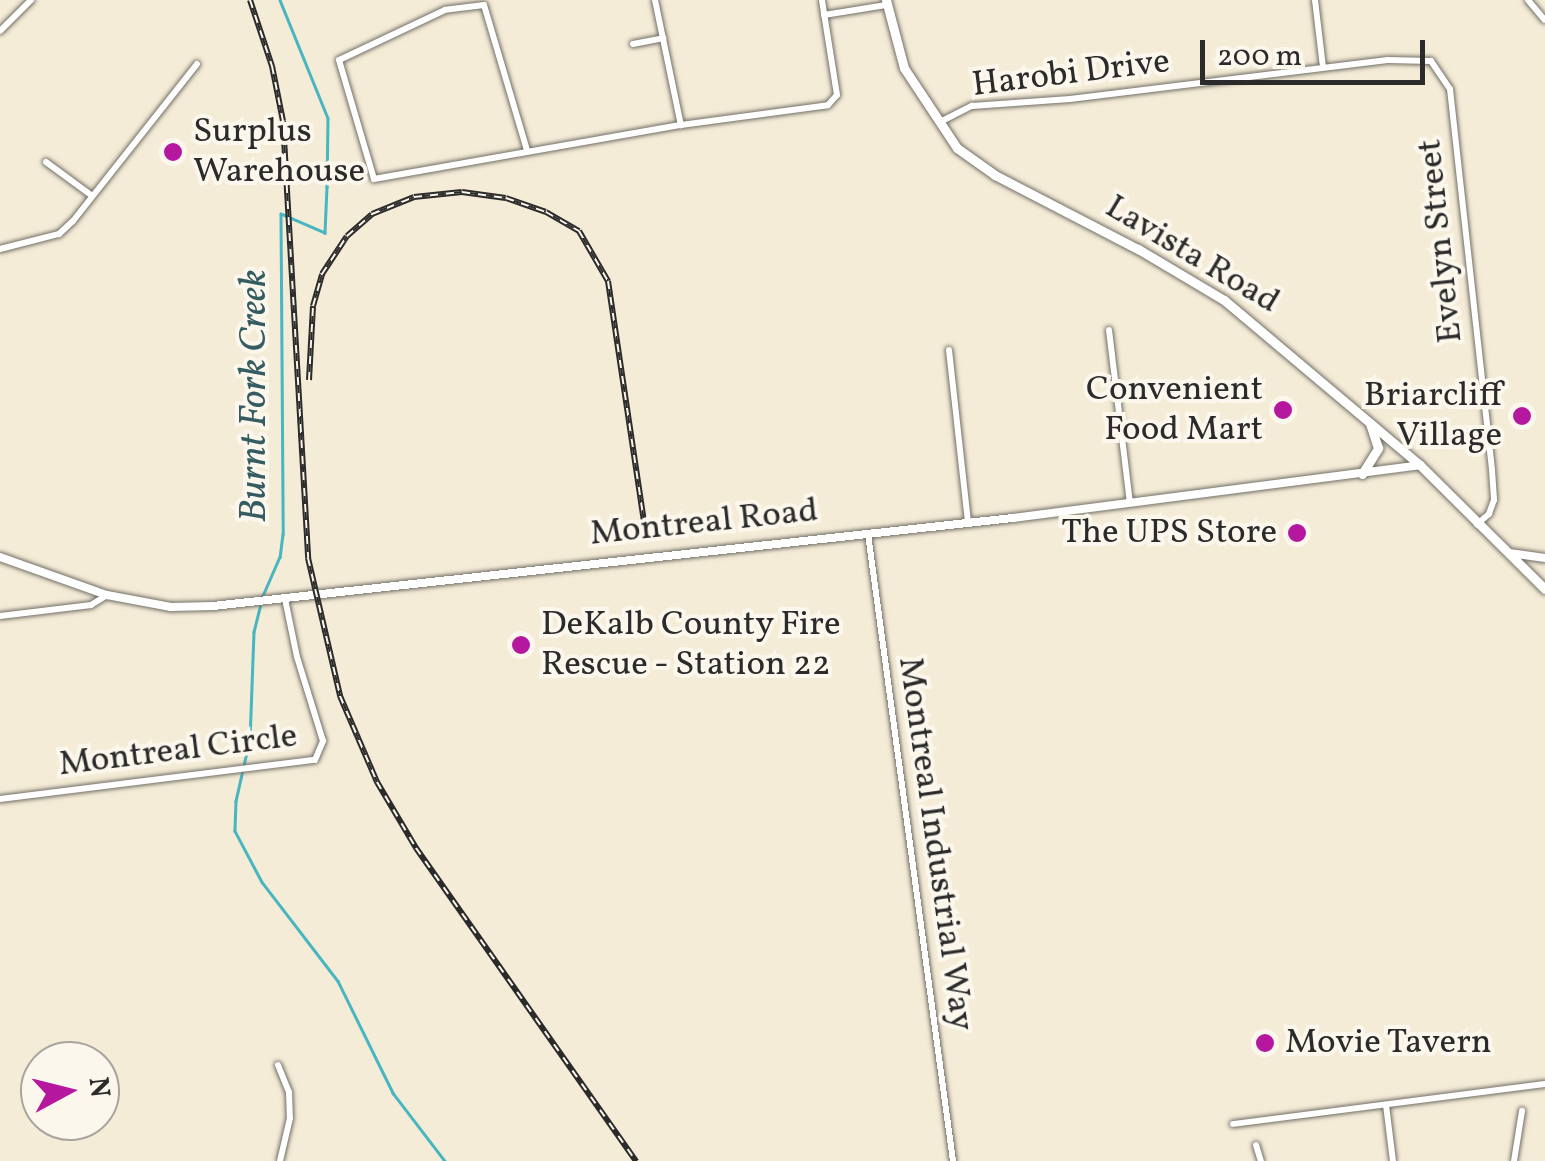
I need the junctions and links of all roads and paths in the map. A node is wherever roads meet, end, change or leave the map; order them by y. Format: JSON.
{"nodes":[{"id":1,"x":31,"y":0,"type":"edge"},
{"id":2,"x":493,"y":0,"type":"edge"},
{"id":3,"x":655,"y":0,"type":"edge"},
{"id":4,"x":822,"y":0,"type":"edge"},
{"id":5,"x":1314,"y":0,"type":"edge"},
{"id":6,"x":1528,"y":0,"type":"edge"},
{"id":7,"x":886,"y":2,"type":"edge"},
{"id":8,"x":484,"y":5,"type":"junction"},
{"id":9,"x":824,"y":15,"type":"junction"},
{"id":10,"x":1545,"y":20,"type":"edge"},
{"id":11,"x":0,"y":32,"type":"edge"},
{"id":12,"x":663,"y":38,"type":"junction"},
{"id":13,"x":634,"y":44,"type":"dead end"},
{"id":14,"x":196,"y":64,"type":"dead end"},
{"id":15,"x":1322,"y":67,"type":"junction"},
{"id":16,"x":939,"y":123,"type":"junction"},
{"id":17,"x":681,"y":125,"type":"junction"},
{"id":18,"x":527,"y":150,"type":"junction"},
{"id":19,"x":46,"y":162,"type":"dead end"},
{"id":20,"x":91,"y":195,"type":"junction"},
{"id":21,"x":0,"y":249,"type":"edge"},
{"id":22,"x":1109,"y":330,"type":"dead end"},
{"id":23,"x":949,"y":350,"type":"dead end"},
{"id":24,"x":1369,"y":421,"type":"junction"},
{"id":25,"x":1420,"y":465,"type":"junction"},
{"id":26,"x":1362,"y":474,"type":"junction"},
{"id":27,"x":1130,"y":504,"type":"junction"},
{"id":28,"x":968,"y":523,"type":"junction"},
{"id":29,"x":1477,"y":524,"type":"junction"},
{"id":30,"x":868,"y":534,"type":"junction"},
{"id":31,"x":1505,"y":552,"type":"junction"},
{"id":32,"x":0,"y":557,"type":"edge"},
{"id":33,"x":1545,"y":558,"type":"edge"},
{"id":34,"x":1545,"y":589,"type":"edge"},
{"id":35,"x":107,"y":595,"type":"junction"},
{"id":36,"x":285,"y":599,"type":"junction"},
{"id":37,"x":0,"y":616,"type":"edge"},
{"id":38,"x":0,"y":799,"type":"edge"},
{"id":39,"x":278,"y":1066,"type":"dead end"},
{"id":40,"x":1545,"y":1084,"type":"edge"},
{"id":41,"x":1386,"y":1104,"type":"junction"},
{"id":42,"x":1522,"y":1111,"type":"dead end"},
{"id":43,"x":1232,"y":1124,"type":"dead end"},
{"id":44,"x":1256,"y":1145,"type":"dead end"},
{"id":45,"x":280,"y":1161,"type":"edge"},
{"id":46,"x":953,"y":1161,"type":"edge"},
{"id":47,"x":1260,"y":1161,"type":"edge"},
{"id":48,"x":1393,"y":1161,"type":"edge"},
{"id":49,"x":1514,"y":1161,"type":"edge"}],
"edges":[{"from":1,"to":11,"type":"street"},
{"from":2,"to":8,"type":"street"},
{"from":3,"to":12,"type":"street"},
{"from":4,"to":9,"type":"street"},
{"from":5,"to":15,"type":"street"},
{"from":6,"to":10,"type":"street"},
{"from":7,"to":9,"type":"street"},
{"from":7,"to":16,"type":"main road","name":"Lavista Road"},
{"from":8,"to":18,"type":"street"},
{"from":8,"to":18,"type":"street"},
{"from":9,"to":17,"type":"street"},
{"from":12,"to":13,"type":"street"},
{"from":12,"to":17,"type":"street"},
{"from":14,"to":20,"type":"street"},
{"from":15,"to":16,"type":"street","name":"Harobi Drive"},
{"from":15,"to":29,"type":"street","name":"Evelyn Street"},
{"from":16,"to":24,"type":"main road","name":"Lavista Road"},
{"from":17,"to":18,"type":"street"},
{"from":19,"to":20,"type":"street"},
{"from":20,"to":21,"type":"street"},
{"from":22,"to":27,"type":"street"},
{"from":23,"to":28,"type":"street"},
{"from":24,"to":25,"type":"main road","name":"Lavista Road"},
{"from":24,"to":26,"type":"main road"},
{"from":25,"to":26,"type":"street","name":"Montreal Road"},
{"from":25,"to":29,"type":"main road","name":"Lavista Road"},
{"from":26,"to":27,"type":"street","name":"Montreal Road"},
{"from":27,"to":28,"type":"street","name":"Montreal Road"},
{"from":28,"to":30,"type":"street","name":"Montreal Road"},
{"from":29,"to":31,"type":"main road","name":"Lavista Road"},
{"from":30,"to":36,"type":"street","name":"Montreal Road"},
{"from":30,"to":46,"type":"street","name":"Montreal Industrial Way"},
{"from":31,"to":33,"type":"street"},
{"from":31,"to":34,"type":"main road","name":"Lavista Road"},
{"from":32,"to":35,"type":"street","name":"Montreal Road"},
{"from":35,"to":36,"type":"street","name":"Montreal Road"},
{"from":35,"to":37,"type":"street"},
{"from":36,"to":38,"type":"street","name":"Montreal Circle"},
{"from":39,"to":45,"type":"street"},
{"from":40,"to":41,"type":"street"},
{"from":41,"to":43,"type":"street"},
{"from":41,"to":48,"type":"street"},
{"from":42,"to":49,"type":"street"},
{"from":44,"to":47,"type":"street"}]}
